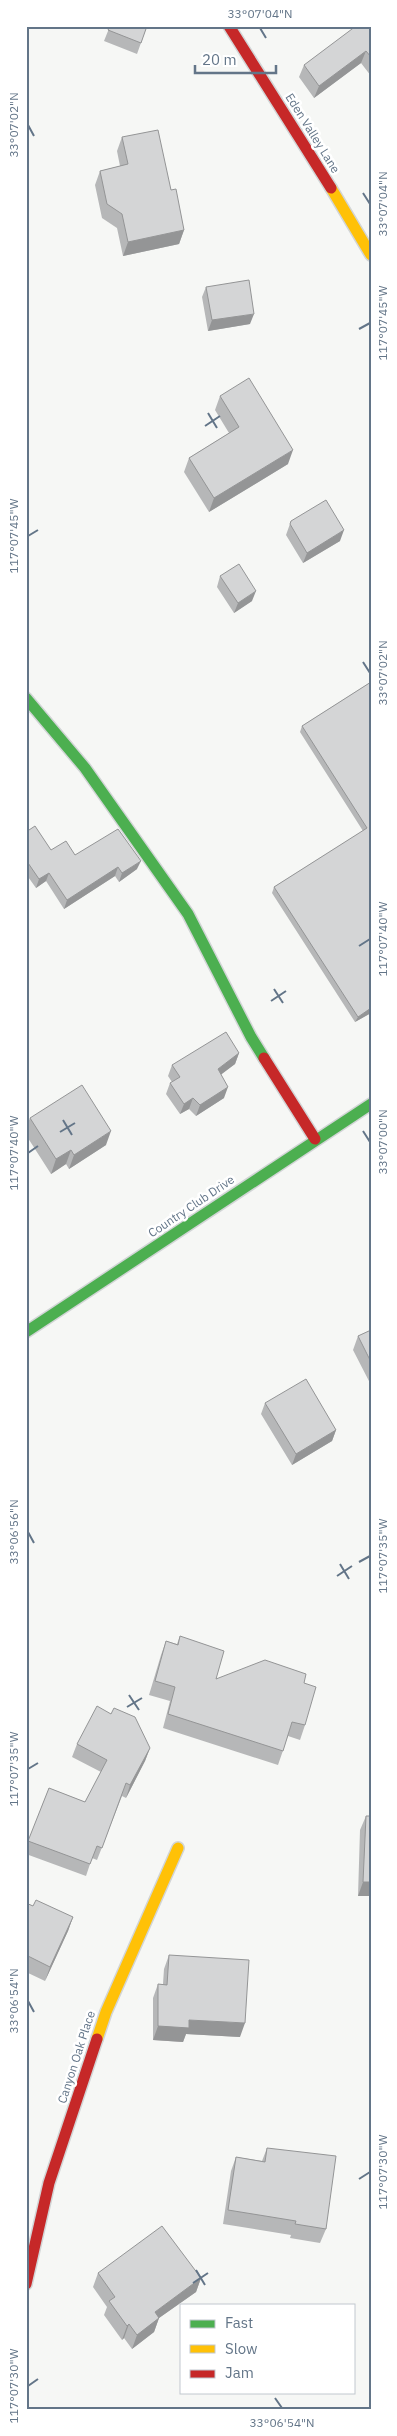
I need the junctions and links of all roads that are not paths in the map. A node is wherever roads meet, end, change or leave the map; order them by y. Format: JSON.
{"nodes":[{"id":1,"x":229,"y":26,"type":"edge"},
{"id":2,"x":371,"y":256,"type":"edge"},
{"id":3,"x":26,"y":698,"type":"edge"},
{"id":4,"x":371,"y":1104,"type":"edge"},
{"id":5,"x":315,"y":1140,"type":"junction"},
{"id":6,"x":26,"y":1332,"type":"edge"},
{"id":7,"x":178,"y":1848,"type":"dead end"},
{"id":8,"x":26,"y":2284,"type":"edge"}],
"edges":[{"from":1,"to":2,"type":"street","name":"Eden Valley Lane"},
{"from":3,"to":5,"type":"street"},
{"from":4,"to":5,"type":"street","name":"Country Club Drive"},
{"from":5,"to":6,"type":"street","name":"Country Club Drive"},
{"from":7,"to":8,"type":"street","name":"Canyon Oak Place"}]}
